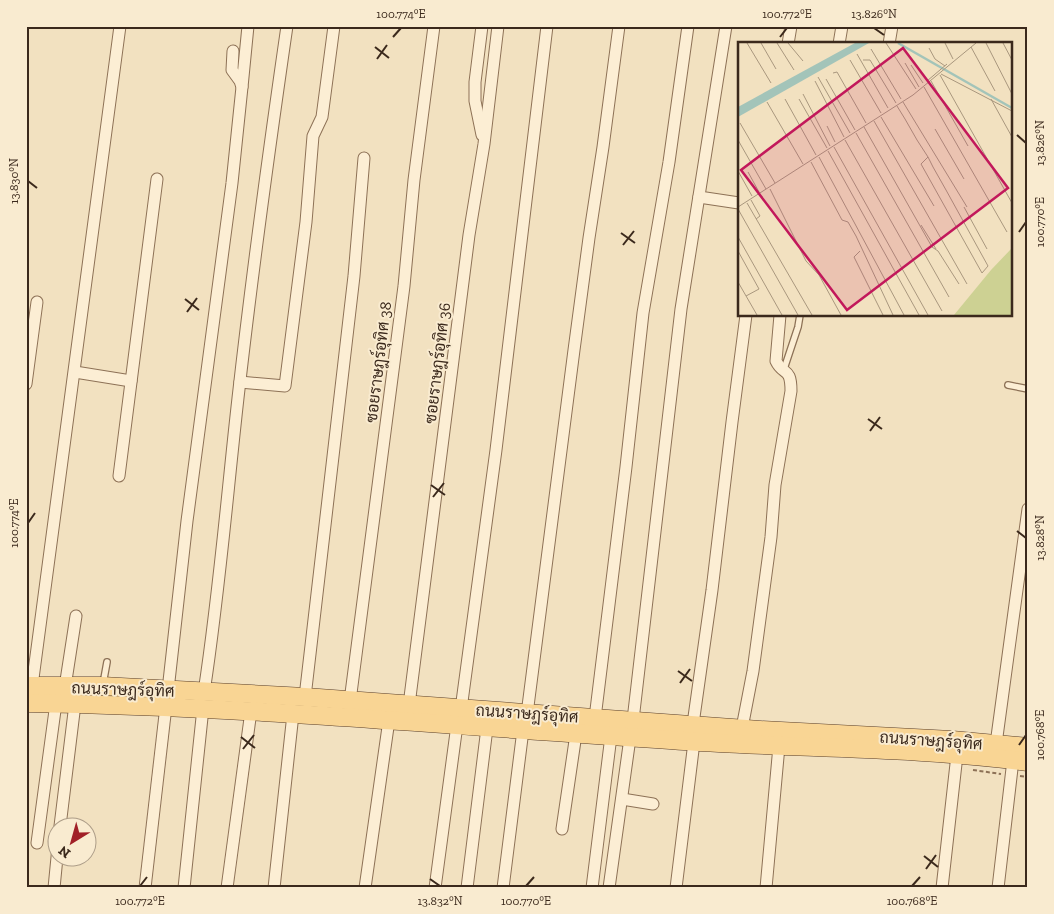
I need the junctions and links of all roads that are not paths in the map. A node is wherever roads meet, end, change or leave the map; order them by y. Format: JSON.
{"nodes":[{"id":1,"x":120,"y":26,"type":"edge"},
{"id":2,"x":248,"y":26,"type":"edge"},
{"id":3,"x":287,"y":26,"type":"edge"},
{"id":4,"x":334,"y":26,"type":"edge"},
{"id":5,"x":434,"y":26,"type":"edge"},
{"id":6,"x":482,"y":26,"type":"edge"},
{"id":7,"x":498,"y":26,"type":"edge"},
{"id":8,"x":547,"y":26,"type":"edge"},
{"id":9,"x":619,"y":26,"type":"edge"},
{"id":10,"x":688,"y":26,"type":"edge"},
{"id":11,"x":726,"y":26,"type":"edge"},
{"id":12,"x":791,"y":26,"type":"edge"},
{"id":13,"x":842,"y":26,"type":"edge"},
{"id":14,"x":892,"y":26,"type":"edge"},
{"id":15,"x":788,"y":42,"type":"edge"},
{"id":16,"x":838,"y":42,"type":"edge"},
{"id":17,"x":889,"y":42,"type":"edge"},
{"id":18,"x":233,"y":51,"type":"dead end"},
{"id":19,"x":242,"y":87,"type":"junction"},
{"id":20,"x":484,"y":144,"type":"junction"},
{"id":21,"x":364,"y":158,"type":"dead end"},
{"id":22,"x":156,"y":179,"type":"dead end"},
{"id":23,"x":699,"y":197,"type":"junction"},
{"id":24,"x":738,"y":203,"type":"edge"},
{"id":25,"x":37,"y":302,"type":"dead end"},
{"id":26,"x":746,"y":316,"type":"edge"},
{"id":27,"x":780,"y":316,"type":"edge"},
{"id":28,"x":800,"y":316,"type":"edge"},
{"id":29,"x":784,"y":370,"type":"junction"},
{"id":30,"x":75,"y":372,"type":"junction"},
{"id":31,"x":131,"y":381,"type":"junction"},
{"id":32,"x":240,"y":382,"type":"junction"},
{"id":33,"x":26,"y":384,"type":"edge"},
{"id":34,"x":1008,"y":385,"type":"dead end"},
{"id":35,"x":1028,"y":389,"type":"edge"},
{"id":36,"x":119,"y":476,"type":"dead end"},
{"id":37,"x":1028,"y":509,"type":"edge"},
{"id":38,"x":76,"y":616,"type":"dead end"},
{"id":39,"x":107,"y":662,"type":"dead end"},
{"id":40,"x":29,"y":686,"type":"edge"},
{"id":41,"x":102,"y":686,"type":"junction"},
{"id":42,"x":65,"y":687,"type":"junction"},
{"id":43,"x":305,"y":697,"type":"junction"},
{"id":44,"x":167,"y":698,"type":"junction"},
{"id":45,"x":204,"y":700,"type":"junction"},
{"id":46,"x":350,"y":701,"type":"junction"},
{"id":47,"x":26,"y":703,"type":"edge"},
{"id":48,"x":56,"y":703,"type":"junction"},
{"id":49,"x":75,"y":704,"type":"junction"},
{"id":50,"x":409,"y":705,"type":"junction"},
{"id":51,"x":251,"y":711,"type":"junction"},
{"id":52,"x":293,"y":714,"type":"junction"},
{"id":53,"x":459,"y":717,"type":"junction"},
{"id":54,"x":595,"y":718,"type":"junction"},
{"id":55,"x":389,"y":720,"type":"junction"},
{"id":56,"x":633,"y":720,"type":"junction"},
{"id":57,"x":525,"y":722,"type":"junction"},
{"id":58,"x":693,"y":724,"type":"junction"},
{"id":59,"x":487,"y":728,"type":"junction"},
{"id":60,"x":576,"y":734,"type":"junction"},
{"id":61,"x":754,"y":734,"type":"junction"},
{"id":62,"x":611,"y":736,"type":"junction"},
{"id":63,"x":630,"y":738,"type":"junction"},
{"id":64,"x":694,"y":742,"type":"junction"},
{"id":65,"x":996,"y":744,"type":"junction"},
{"id":66,"x":780,"y":746,"type":"junction"},
{"id":67,"x":1028,"y":747,"type":"edge"},
{"id":68,"x":957,"y":755,"type":"junction"},
{"id":69,"x":1020,"y":761,"type":"edge"},
{"id":70,"x":622,"y":799,"type":"junction"},
{"id":71,"x":653,"y":804,"type":"dead end"},
{"id":72,"x":61,"y":816,"type":"edge"},
{"id":73,"x":562,"y":829,"type":"dead end"},
{"id":74,"x":38,"y":844,"type":"dead end"},
{"id":75,"x":56,"y":866,"type":"edge"},
{"id":76,"x":54,"y":888,"type":"edge"},
{"id":77,"x":145,"y":888,"type":"edge"},
{"id":78,"x":184,"y":888,"type":"edge"},
{"id":79,"x":227,"y":888,"type":"edge"},
{"id":80,"x":274,"y":888,"type":"edge"},
{"id":81,"x":365,"y":888,"type":"edge"},
{"id":82,"x":435,"y":888,"type":"edge"},
{"id":83,"x":467,"y":888,"type":"edge"},
{"id":84,"x":503,"y":888,"type":"edge"},
{"id":85,"x":592,"y":888,"type":"edge"},
{"id":86,"x":610,"y":888,"type":"edge"},
{"id":87,"x":676,"y":888,"type":"edge"},
{"id":88,"x":766,"y":888,"type":"edge"},
{"id":89,"x":942,"y":888,"type":"edge"},
{"id":90,"x":998,"y":888,"type":"edge"}],
"edges":[{"from":1,"to":30,"type":"street"},
{"from":2,"to":19,"type":"street"},
{"from":3,"to":32,"type":"street"},
{"from":4,"to":32,"type":"street"},
{"from":5,"to":46,"type":"street","name":"ซอยราษฎร์อุทิศ 38"},
{"from":6,"to":20,"type":"street"},
{"from":7,"to":20,"type":"street","name":"ซอยราษฎร์อุทิศ 36"},
{"from":8,"to":53,"type":"street"},
{"from":9,"to":57,"type":"street"},
{"from":10,"to":54,"type":"street"},
{"from":11,"to":23,"type":"street"},
{"from":12,"to":15,"type":"street"},
{"from":13,"to":16,"type":"street"},
{"from":14,"to":17,"type":"street"},
{"from":18,"to":19,"type":"street"},
{"from":19,"to":44,"type":"street"},
{"from":20,"to":50,"type":"street","name":"ซอยราษฎร์อุทิศ 36"},
{"from":21,"to":43,"type":"street"},
{"from":22,"to":31,"type":"street"},
{"from":23,"to":24,"type":"street"},
{"from":23,"to":56,"type":"street"},
{"from":25,"to":33,"type":"street"},
{"from":26,"to":58,"type":"street"},
{"from":27,"to":29,"type":"street"},
{"from":28,"to":29,"type":"lane"},
{"from":29,"to":61,"type":"street"},
{"from":30,"to":31,"type":"street"},
{"from":30,"to":40,"type":"street"},
{"from":31,"to":36,"type":"street"},
{"from":32,"to":45,"type":"street"},
{"from":34,"to":35,"type":"lane"},
{"from":37,"to":65,"type":"street"},
{"from":38,"to":42,"type":"street"},
{"from":39,"to":41,"type":"lane"},
{"from":40,"to":42,"type":"main road","name":"ถนนราษฎร์อุทิศ"},
{"from":41,"to":42,"type":"main road","name":"ถนนราษฎร์อุทิศ"},
{"from":41,"to":44,"type":"main road","name":"ถนนราษฎร์อุทิศ"},
{"from":43,"to":45,"type":"main road","name":"ถนนราษฎร์อุทิศ"},
{"from":43,"to":46,"type":"main road","name":"ถนนราษฎร์อุทิศ"},
{"from":44,"to":45,"type":"main road","name":"ถนนราษฎร์อุทิศ"},
{"from":44,"to":49,"type":"main road","name":"ถนนราษฎร์อุทิศ"},
{"from":44,"to":77,"type":"street"},
{"from":45,"to":51,"type":"main road","name":"ถนนราษฎร์อุทิศ"},
{"from":45,"to":78,"type":"street"},
{"from":46,"to":50,"type":"main road","name":"ถนนราษฎร์อุทิศ"},
{"from":47,"to":48,"type":"main road","name":"ถนนราษฎร์อุทิศ"},
{"from":48,"to":49,"type":"main road","name":"ถนนราษฎร์อุทิศ"},
{"from":48,"to":74,"type":"street"},
{"from":49,"to":72,"type":"street"},
{"from":50,"to":53,"type":"main road","name":"ถนนราษฎร์อุทิศ"},
{"from":51,"to":52,"type":"main road","name":"ถนนราษฎร์อุทิศ"},
{"from":51,"to":79,"type":"street"},
{"from":52,"to":55,"type":"main road","name":"ถนนราษฎร์อุทิศ"},
{"from":52,"to":80,"type":"street"},
{"from":53,"to":55,"type":"main road","name":"ถนนราษฎร์อุทิศ"},
{"from":53,"to":57,"type":"main road","name":"ถนนราษฎร์อุทิศ"},
{"from":53,"to":59,"type":"main road","name":"ถนนราษฎร์อุทิศ"},
{"from":53,"to":82,"type":"street"},
{"from":54,"to":56,"type":"main road","name":"ถนนราษฎร์อุทิศ"},
{"from":54,"to":57,"type":"main road","name":"ถนนราษฎร์อุทิศ"},
{"from":55,"to":81,"type":"street"},
{"from":56,"to":58,"type":"main road","name":"ถนนราษฎร์อุทิศ"},
{"from":57,"to":59,"type":"main road","name":"ถนนราษฎร์อุทิศ"},
{"from":57,"to":60,"type":"main road","name":"ถนนราษฎร์อุทิศ"},
{"from":57,"to":84,"type":"street"},
{"from":58,"to":61,"type":"main road","name":"ถนนราษฎร์อุทิศ"},
{"from":59,"to":83,"type":"street"},
{"from":60,"to":62,"type":"main road","name":"ถนนราษฎร์อุทิศ"},
{"from":60,"to":73,"type":"street"},
{"from":61,"to":64,"type":"main road","name":"ถนนราษฎร์อุทิศ"},
{"from":61,"to":65,"type":"main road","name":"ถนนราษฎร์อุทิศ"},
{"from":61,"to":66,"type":"main road","name":"ถนนราษฎร์อุทิศ"},
{"from":62,"to":63,"type":"main road","name":"ถนนราษฎร์อุทิศ"},
{"from":62,"to":85,"type":"street"},
{"from":63,"to":64,"type":"main road","name":"ถนนราษฎร์อุทิศ"},
{"from":63,"to":70,"type":"street"},
{"from":64,"to":87,"type":"street"},
{"from":65,"to":67,"type":"main road","name":"ถนนราษฎร์อุทิศ"},
{"from":66,"to":68,"type":"main road","name":"ถนนราษฎร์อุทิศ"},
{"from":66,"to":88,"type":"street"},
{"from":68,"to":69,"type":"main road","name":"ถนนราษฎร์อุทิศ"},
{"from":68,"to":89,"type":"street"},
{"from":69,"to":90,"type":"street"},
{"from":70,"to":71,"type":"street"},
{"from":70,"to":86,"type":"street"},
{"from":75,"to":76,"type":"street"}]}
